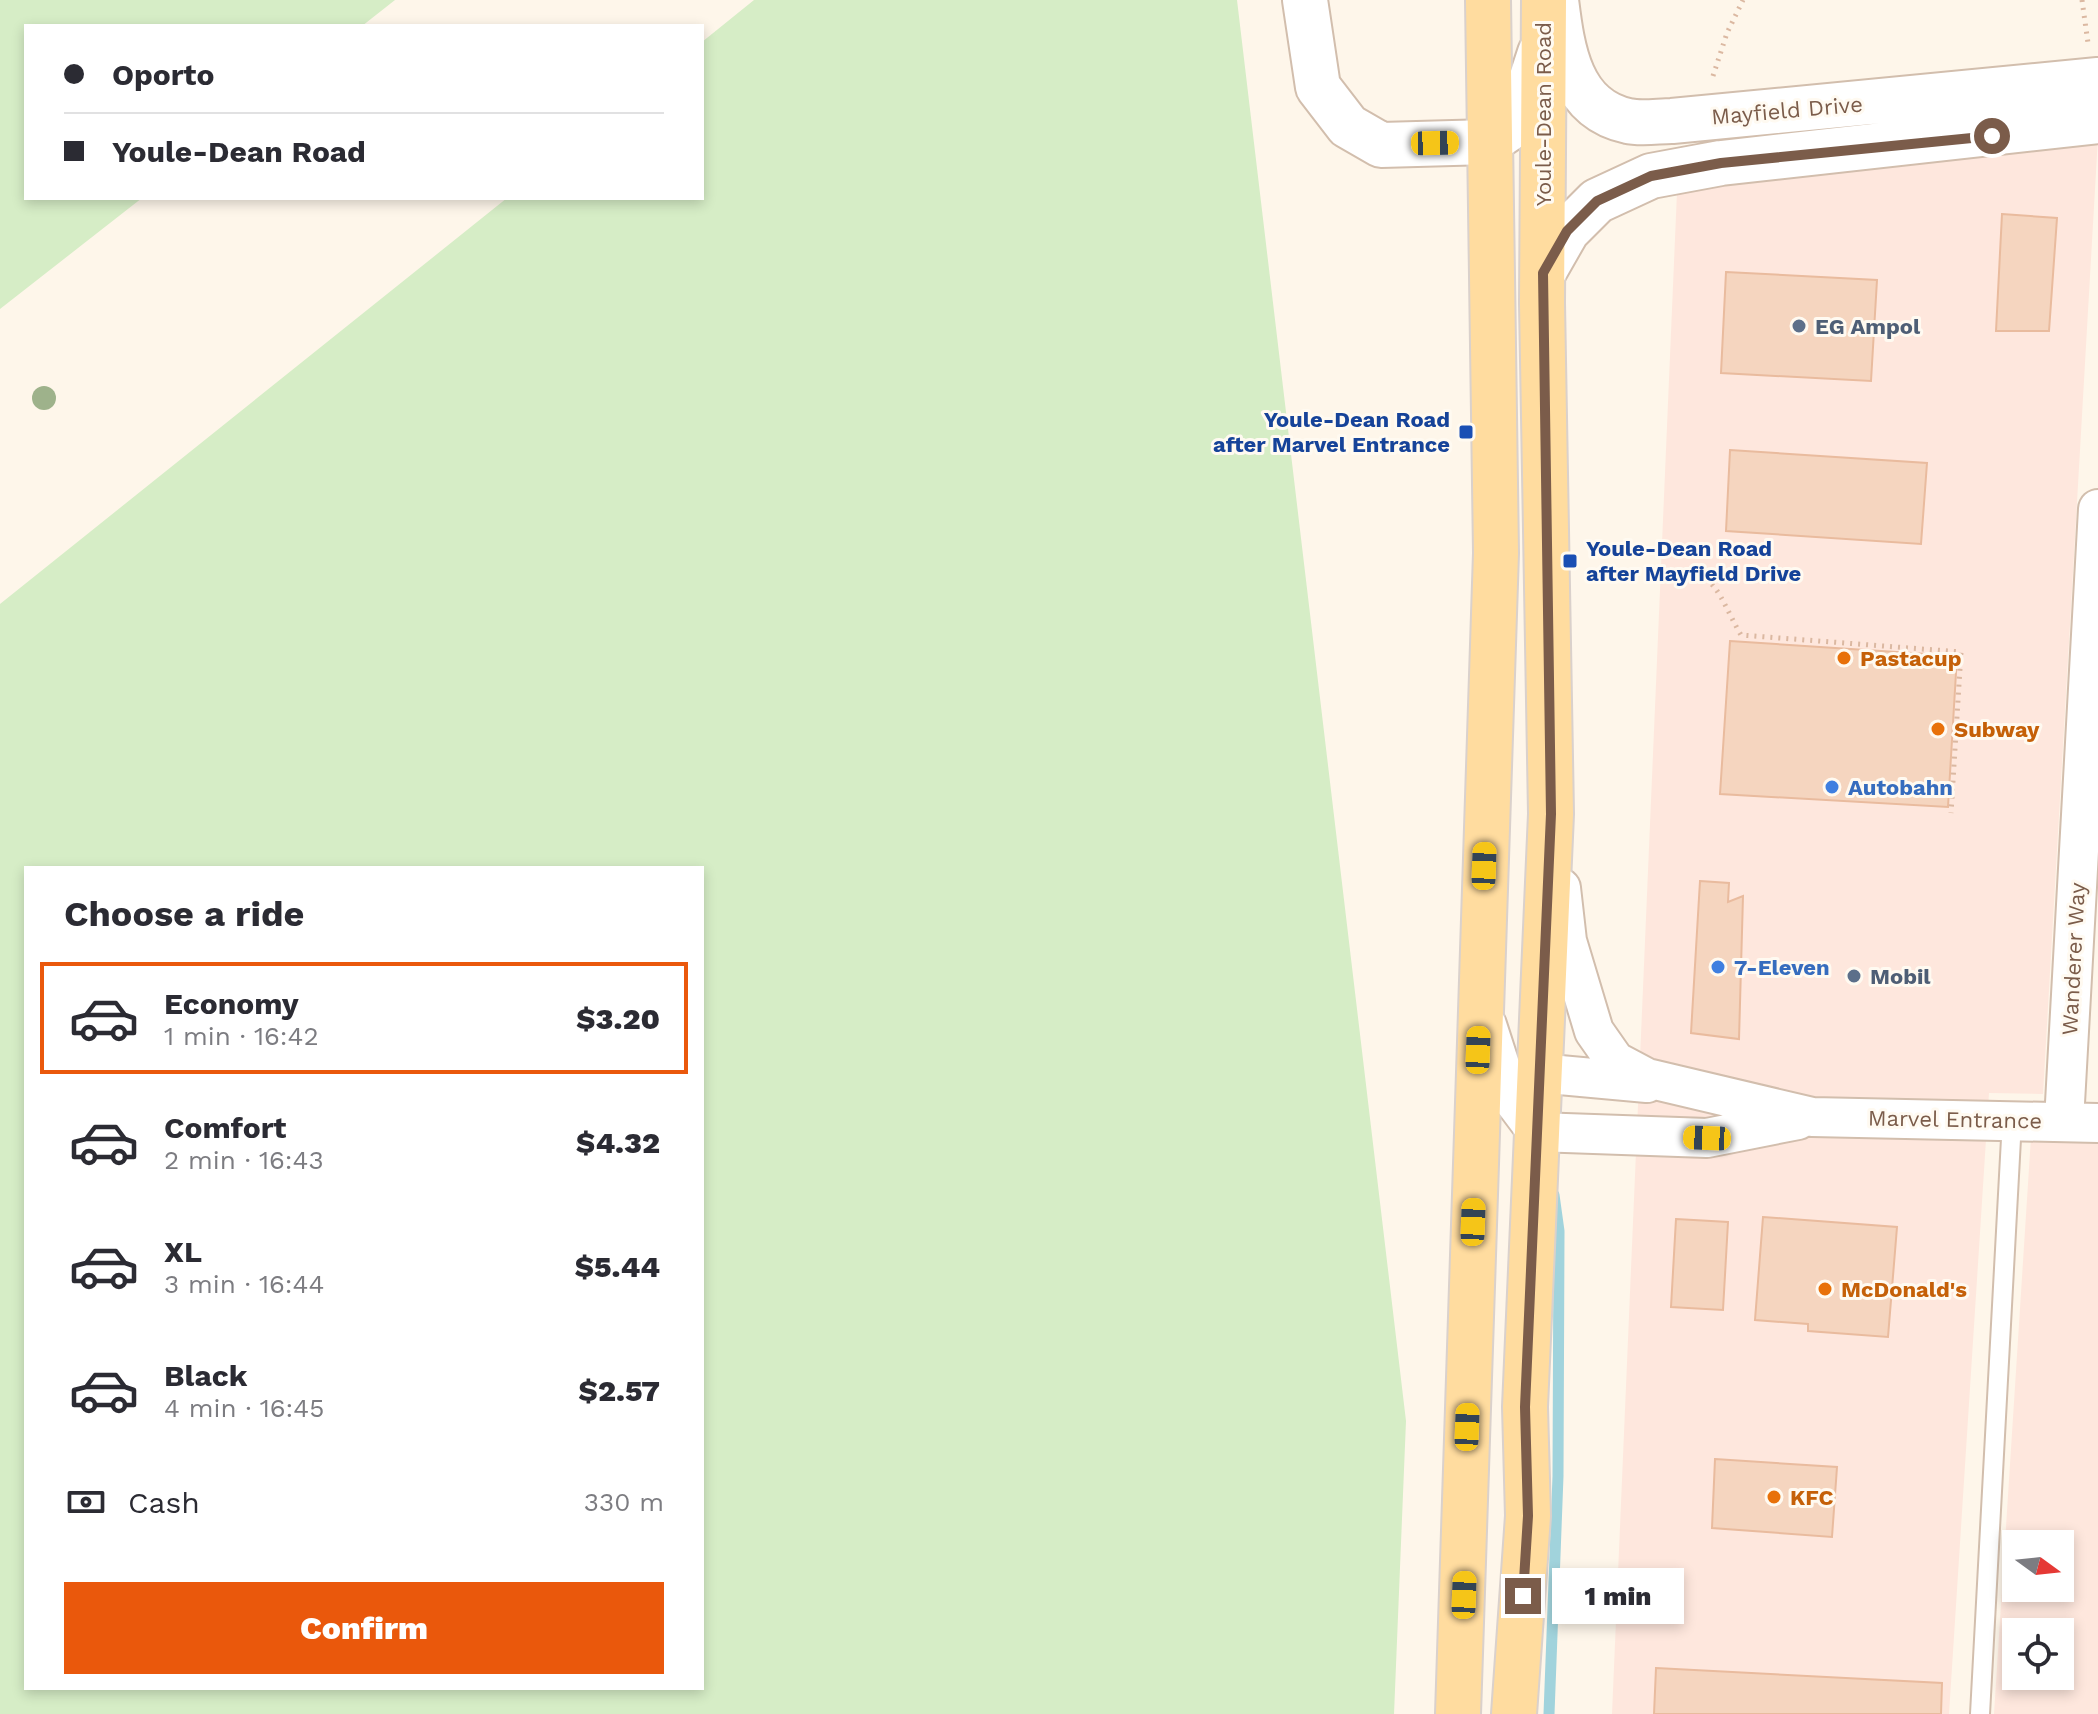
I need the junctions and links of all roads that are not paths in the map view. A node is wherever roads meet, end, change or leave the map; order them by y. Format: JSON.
{"nodes":[{"id":1,"x":1305,"y":0,"type":"edge"},
{"id":2,"x":1488,"y":0,"type":"edge"},
{"id":3,"x":1544,"y":0,"type":"edge"},
{"id":4,"x":1556,"y":0,"type":"edge"},
{"id":5,"x":1543,"y":43,"type":"junction"},
{"id":6,"x":2093,"y":65,"type":"edge"},
{"id":7,"x":2098,"y":121,"type":"edge"},
{"id":8,"x":1489,"y":142,"type":"junction"},
{"id":9,"x":1543,"y":273,"type":"junction"},
{"id":10,"x":2098,"y":509,"type":"edge"},
{"id":11,"x":1551,"y":814,"type":"junction"},
{"id":12,"x":1479,"y":992,"type":"junction"},
{"id":13,"x":2084,"y":1023,"type":"edge"},
{"id":14,"x":1524,"y":1085,"type":"junction"},
{"id":15,"x":1665,"y":1085,"type":"junction"},
{"id":16,"x":1812,"y":1117,"type":"junction"},
{"id":17,"x":2012,"y":1120,"type":"junction"},
{"id":18,"x":2081,"y":1122,"type":"edge"},
{"id":19,"x":1537,"y":1132,"type":"junction"},
{"id":20,"x":1474,"y":1193,"type":"junction"},
{"id":21,"x":1458,"y":1714,"type":"edge"},
{"id":22,"x":1514,"y":1714,"type":"edge"},
{"id":23,"x":1980,"y":1714,"type":"edge"}],
"edges":[{"from":1,"to":8,"type":"street"},
{"from":2,"to":8,"type":"main road"},
{"from":3,"to":5,"type":"main road","name":"Youle-Dean Road"},
{"from":4,"to":6,"type":"street","name":"Mayfield Drive"},
{"from":5,"to":8,"type":"street"},
{"from":5,"to":9,"type":"main road","name":"Youle-Dean Road"},
{"from":7,"to":9,"type":"street","name":"Mayfield Drive"},
{"from":8,"to":12,"type":"main road"},
{"from":9,"to":11,"type":"main road","name":"Youle-Dean Road"},
{"from":10,"to":13,"type":"street","name":"Wanderer Way"},
{"from":11,"to":14,"type":"main road","name":"Youle-Dean Road"},
{"from":11,"to":15,"type":"street","name":"Marvel Entrance"},
{"from":12,"to":14,"type":"street"},
{"from":12,"to":20,"type":"main road"},
{"from":13,"to":18,"type":"street","name":"Wanderer Way"},
{"from":14,"to":15,"type":"street","name":"Marvel Entrance"},
{"from":14,"to":19,"type":"main road","name":"Youle-Dean Road"},
{"from":14,"to":20,"type":"street"},
{"from":15,"to":16,"type":"street","name":"Marvel Entrance"},
{"from":16,"to":17,"type":"street","name":"Marvel Entrance"},
{"from":16,"to":19,"type":"street","name":"Marvel Entrance"},
{"from":17,"to":18,"type":"street","name":"Marvel Entrance"},
{"from":17,"to":23,"type":"lane"},
{"from":19,"to":22,"type":"main road","name":"Youle-Dean Road"},
{"from":20,"to":21,"type":"main road"}]}
